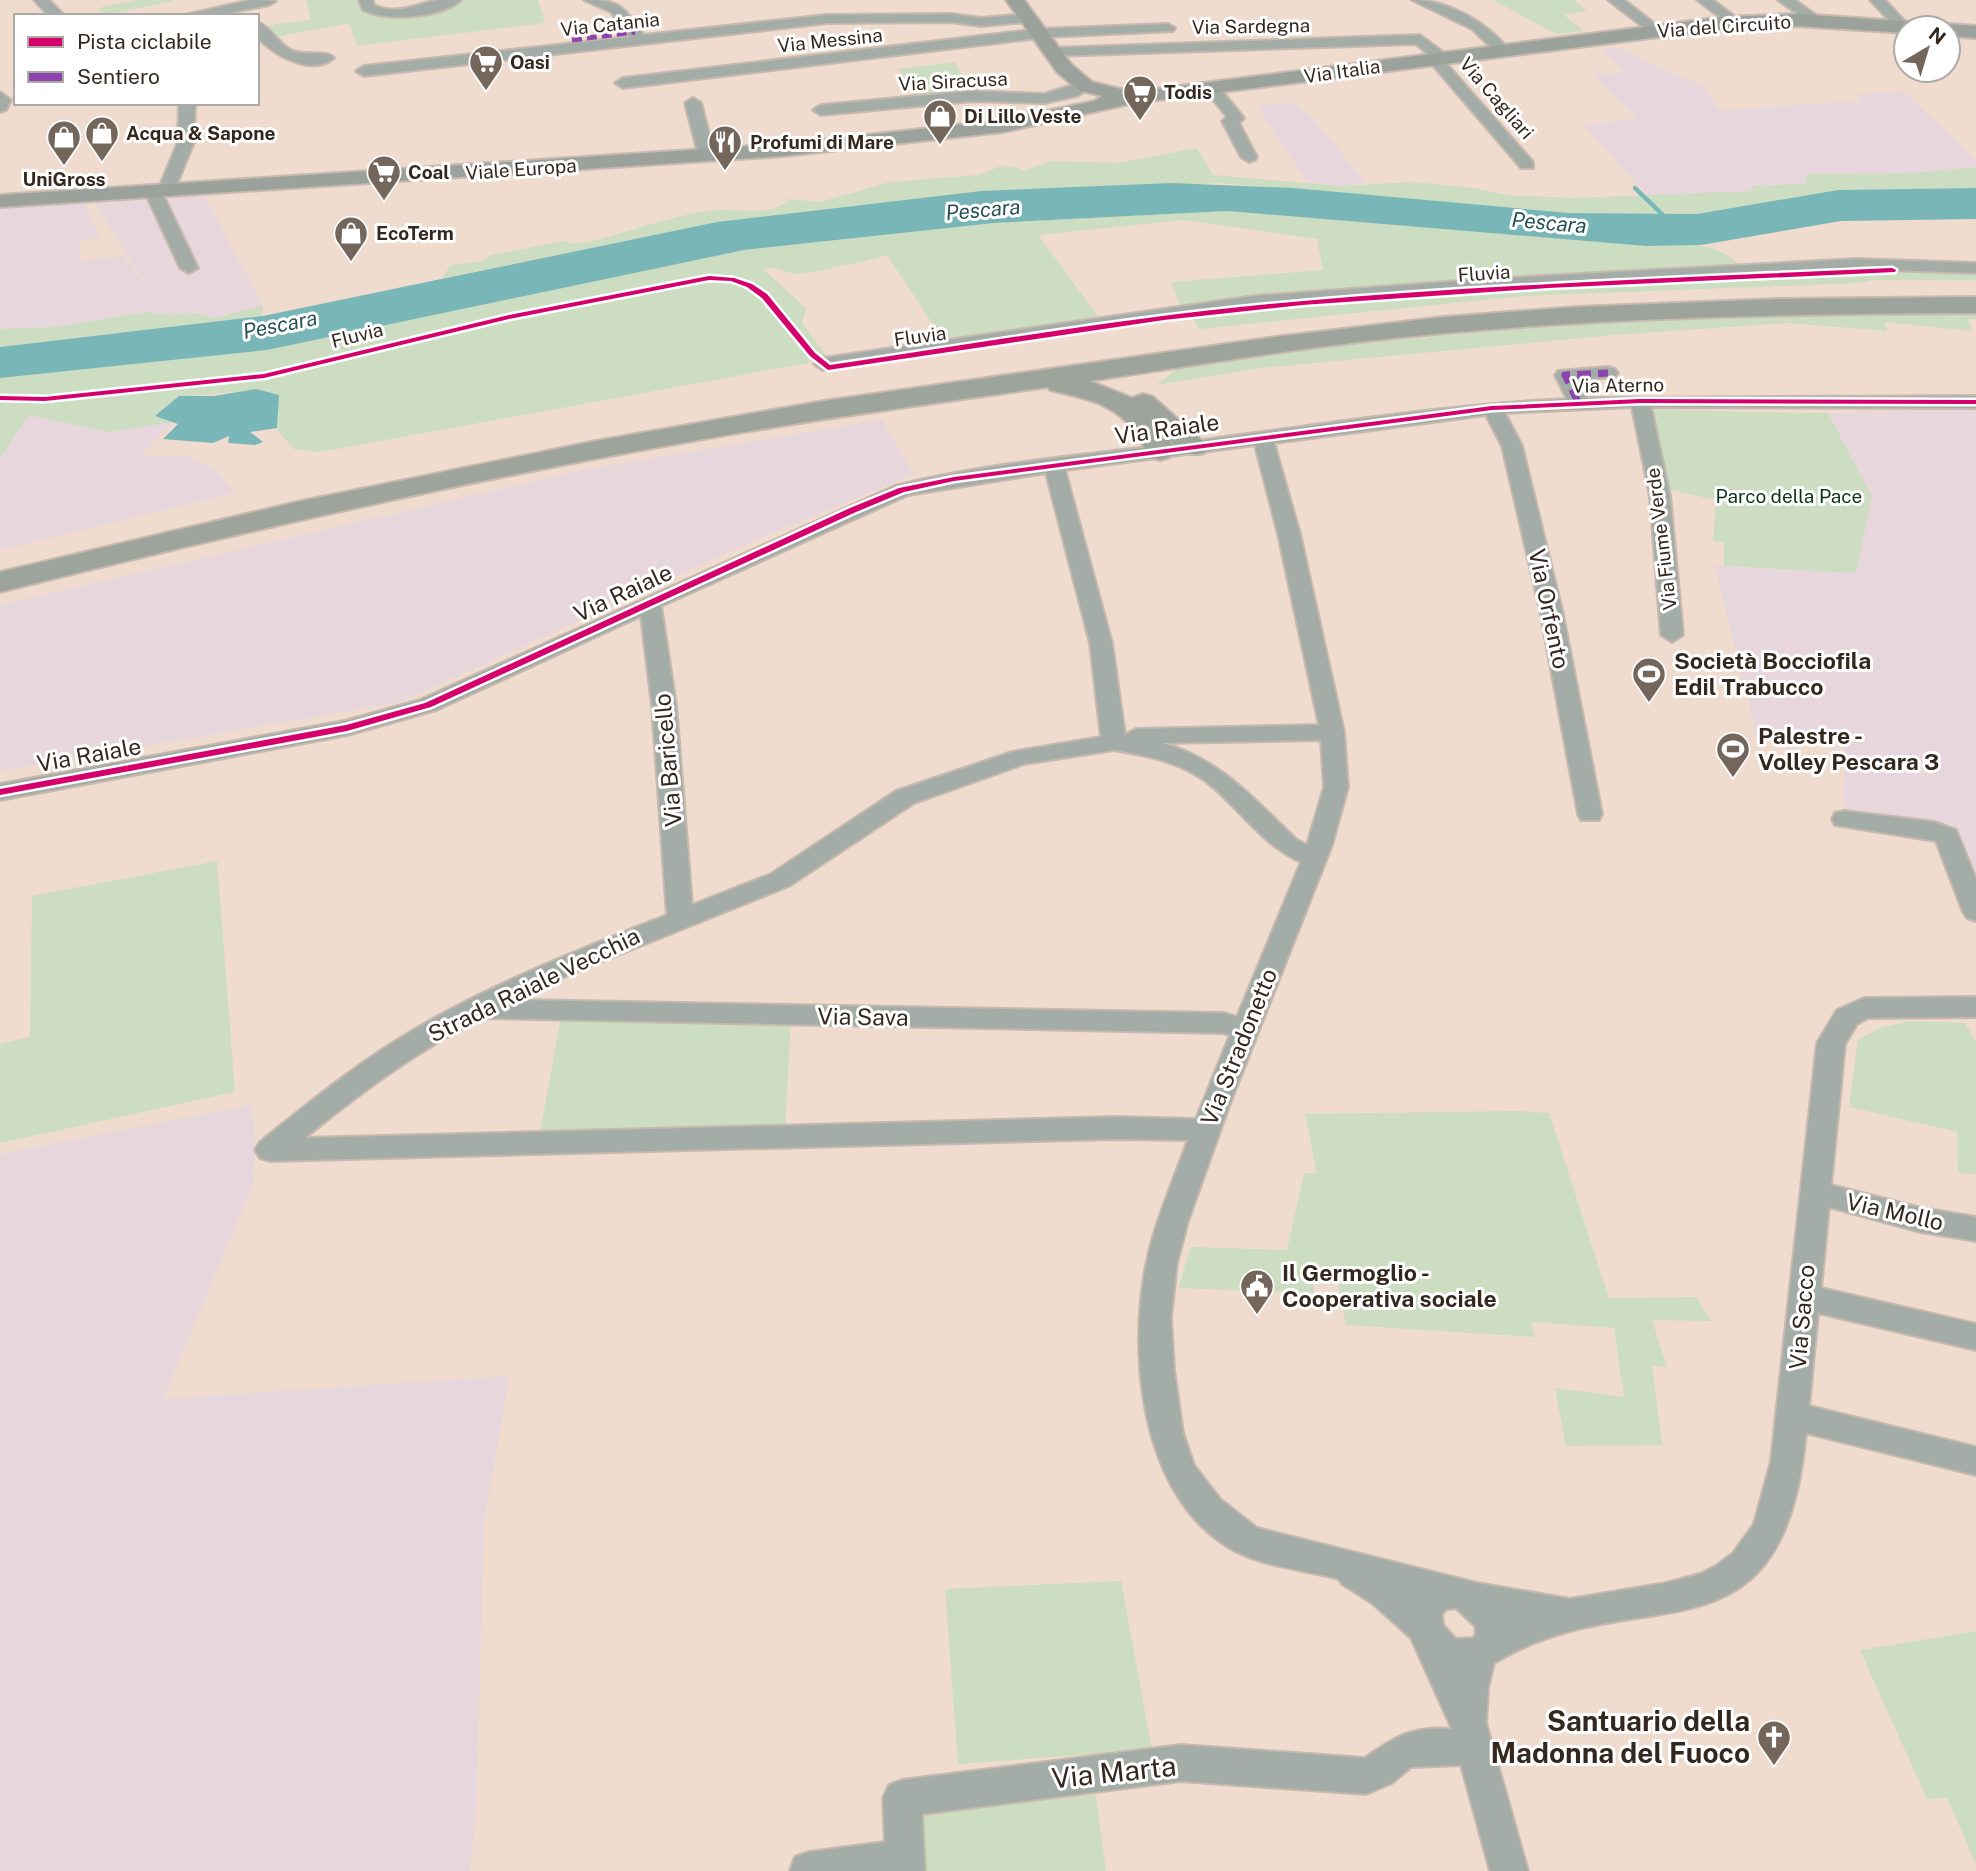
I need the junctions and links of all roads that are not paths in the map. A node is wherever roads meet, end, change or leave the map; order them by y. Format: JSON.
{"nodes":[{"id":1,"x":41,"y":0,"type":"edge"},
{"id":2,"x":454,"y":0,"type":"edge"},
{"id":3,"x":592,"y":0,"type":"edge"},
{"id":4,"x":886,"y":0,"type":"edge"},
{"id":5,"x":1015,"y":0,"type":"edge"},
{"id":6,"x":1419,"y":0,"type":"edge"},
{"id":7,"x":1615,"y":0,"type":"edge"},
{"id":8,"x":1704,"y":0,"type":"edge"},
{"id":9,"x":1785,"y":0,"type":"edge"},
{"id":10,"x":1877,"y":0,"type":"edge"},
{"id":11,"x":269,"y":1,"type":"edge"},
{"id":12,"x":371,"y":6,"type":"edge"},
{"id":13,"x":248,"y":11,"type":"edge"},
{"id":14,"x":56,"y":14,"type":"edge"},
{"id":15,"x":212,"y":14,"type":"edge"},
{"id":16,"x":1894,"y":14,"type":"edge"},
{"id":17,"x":900,"y":18,"type":"junction"},
{"id":18,"x":1817,"y":21,"type":"junction"},
{"id":19,"x":1735,"y":22,"type":"junction"},
{"id":20,"x":1892,"y":27,"type":"edge"},
{"id":21,"x":259,"y":28,"type":"edge"},
{"id":22,"x":1168,"y":28,"type":"dead end"},
{"id":23,"x":1036,"y":29,"type":"junction"},
{"id":24,"x":1656,"y":30,"type":"junction"},
{"id":25,"x":637,"y":36,"type":"junction"},
{"id":26,"x":572,"y":40,"type":"dead end"},
{"id":27,"x":1531,"y":46,"type":"joint"},
{"id":28,"x":1502,"y":50,"type":"junction"},
{"id":29,"x":1053,"y":52,"type":"junction"},
{"id":30,"x":327,"y":58,"type":"dead end"},
{"id":31,"x":1439,"y":58,"type":"junction"},
{"id":32,"x":364,"y":71,"type":"dead end"},
{"id":33,"x":623,"y":83,"type":"dead end"},
{"id":34,"x":1212,"y":88,"type":"junction"},
{"id":35,"x":1088,"y":96,"type":"junction"},
{"id":36,"x":0,"y":97,"type":"edge"},
{"id":37,"x":1128,"y":98,"type":"joint"},
{"id":38,"x":693,"y":103,"type":"dead end"},
{"id":39,"x":187,"y":105,"type":"edge"},
{"id":40,"x":0,"y":107,"type":"edge"},
{"id":41,"x":821,"y":110,"type":"dead end"},
{"id":42,"x":707,"y":157,"type":"junction"},
{"id":43,"x":1249,"y":157,"type":"dead end"},
{"id":44,"x":1527,"y":165,"type":"dead end"},
{"id":45,"x":160,"y":192,"type":"junction"},
{"id":46,"x":0,"y":201,"type":"edge"},
{"id":47,"x":189,"y":268,"type":"dead end"},
{"id":48,"x":1976,"y":268,"type":"edge"},
{"id":49,"x":1976,"y":295,"type":"edge"},
{"id":50,"x":1976,"y":305,"type":"edge"},
{"id":51,"x":1176,"y":360,"type":"junction"},
{"id":52,"x":823,"y":364,"type":"dead end"},
{"id":53,"x":1608,"y":373,"type":"dead end"},
{"id":54,"x":1016,"y":383,"type":"junction"},
{"id":55,"x":1640,"y":401,"type":"junction"},
{"id":56,"x":1578,"y":402,"type":"junction"},
{"id":57,"x":1976,"y":402,"type":"edge"},
{"id":58,"x":1492,"y":408,"type":"junction"},
{"id":59,"x":1263,"y":437,"type":"junction"},
{"id":60,"x":1194,"y":447,"type":"junction"},
{"id":61,"x":1160,"y":451,"type":"junction"},
{"id":62,"x":1054,"y":466,"type":"junction"},
{"id":63,"x":0,"y":568,"type":"edge"},
{"id":64,"x":0,"y":582,"type":"edge"},
{"id":65,"x":650,"y":604,"type":"junction"},
{"id":66,"x":1672,"y":635,"type":"dead end"},
{"id":67,"x":1332,"y":732,"type":"junction"},
{"id":68,"x":1114,"y":743,"type":"junction"},
{"id":69,"x":1177,"y":744,"type":"junction"},
{"id":70,"x":0,"y":792,"type":"edge"},
{"id":71,"x":1590,"y":814,"type":"dead end"},
{"id":72,"x":1844,"y":819,"type":"dead end"},
{"id":73,"x":1313,"y":857,"type":"junction"},
{"id":74,"x":1976,"y":912,"type":"edge"},
{"id":75,"x":680,"y":917,"type":"junction"},
{"id":76,"x":1976,"y":1007,"type":"edge"},
{"id":77,"x":479,"y":1009,"type":"junction"},
{"id":78,"x":1247,"y":1029,"type":"junction"},
{"id":79,"x":1205,"y":1131,"type":"junction"},
{"id":80,"x":1814,"y":1192,"type":"junction"},
{"id":81,"x":1976,"y":1229,"type":"edge"},
{"id":82,"x":1803,"y":1297,"type":"junction"},
{"id":83,"x":1976,"y":1337,"type":"edge"},
{"id":84,"x":1794,"y":1416,"type":"junction"},
{"id":85,"x":1976,"y":1461,"type":"edge"},
{"id":86,"x":1340,"y":1566,"type":"junction"},
{"id":87,"x":1464,"y":1595,"type":"junction"},
{"id":88,"x":1575,"y":1614,"type":"junction"},
{"id":89,"x":1426,"y":1632,"type":"junction"},
{"id":90,"x":1483,"y":1650,"type":"junction"},
{"id":91,"x":1471,"y":1737,"type":"junction"},
{"id":92,"x":906,"y":1865,"type":"edge"},
{"id":93,"x":809,"y":1871,"type":"edge"},
{"id":94,"x":1510,"y":1871,"type":"edge"}],
"edges":[{"from":1,"to":14,"type":"street"},
{"from":2,"to":12,"type":"street"},
{"from":3,"to":25,"type":"street"},
{"from":4,"to":17,"type":"street"},
{"from":5,"to":23,"type":"main road"},
{"from":6,"to":28,"type":"street"},
{"from":7,"to":24,"type":"street"},
{"from":8,"to":19,"type":"street"},
{"from":9,"to":18,"type":"street"},
{"from":10,"to":16,"type":"street"},
{"from":11,"to":13,"type":"street"},
{"from":13,"to":15,"type":"street"},
{"from":17,"to":23,"type":"street","name":"Via Catania"},
{"from":17,"to":25,"type":"street","name":"Via Catania"},
{"from":18,"to":19,"type":"main road","name":"Via del Circuito"},
{"from":18,"to":20,"type":"main road","name":"Via del Circuito"},
{"from":19,"to":24,"type":"main road","name":"Via del Circuito"},
{"from":21,"to":30,"type":"street"},
{"from":22,"to":23,"type":"street"},
{"from":23,"to":29,"type":"main road"},
{"from":23,"to":33,"type":"street","name":"Via Messina"},
{"from":24,"to":27,"type":"main road","name":"Via del Circuito"},
{"from":25,"to":26,"type":"street"},
{"from":25,"to":32,"type":"street","name":"Via Catania"},
{"from":27,"to":28,"type":"main road","name":"Via Italia"},
{"from":28,"to":31,"type":"main road","name":"Via Italia"},
{"from":29,"to":31,"type":"street","name":"Via Sardegna"},
{"from":29,"to":35,"type":"main road"},
{"from":31,"to":34,"type":"main road","name":"Via Italia"},
{"from":31,"to":44,"type":"street","name":"Via Cagliari"},
{"from":34,"to":37,"type":"main road","name":"Via Italia"},
{"from":34,"to":43,"type":"street"},
{"from":35,"to":37,"type":"main road","name":"Viale Europa"},
{"from":35,"to":41,"type":"street","name":"Via Siracusa"},
{"from":35,"to":42,"type":"main road","name":"Viale Europa"},
{"from":36,"to":40,"type":"street"},
{"from":38,"to":42,"type":"street"},
{"from":39,"to":45,"type":"street"},
{"from":42,"to":45,"type":"main road","name":"Viale Europa"},
{"from":45,"to":46,"type":"main road","name":"Viale Europa"},
{"from":45,"to":47,"type":"street"},
{"from":48,"to":52,"type":"street"},
{"from":49,"to":63,"type":"highway"},
{"from":50,"to":51,"type":"highway"},
{"from":51,"to":54,"type":"highway"},
{"from":51,"to":60,"type":"highway"},
{"from":53,"to":56,"type":"street"},
{"from":54,"to":61,"type":"highway"},
{"from":54,"to":64,"type":"highway"},
{"from":55,"to":56,"type":"street","name":"Via Aterno"},
{"from":55,"to":57,"type":"street","name":"Via Aterno"},
{"from":55,"to":66,"type":"street","name":"Via Fiume Verde"},
{"from":56,"to":58,"type":"street","name":"Via Aterno"},
{"from":58,"to":59,"type":"street","name":"Via Aterno"},
{"from":58,"to":71,"type":"street","name":"Via Orfento"},
{"from":59,"to":60,"type":"street","name":"Via Raiale"},
{"from":59,"to":67,"type":"street","name":"Via Stradonetto"},
{"from":60,"to":61,"type":"street","name":"Via Raiale"},
{"from":61,"to":62,"type":"street","name":"Via Raiale"},
{"from":62,"to":65,"type":"street","name":"Via Raiale"},
{"from":62,"to":68,"type":"street"},
{"from":65,"to":70,"type":"street","name":"Via Raiale"},
{"from":65,"to":75,"type":"street","name":"Via Baricello"},
{"from":67,"to":69,"type":"street"},
{"from":67,"to":73,"type":"street","name":"Via Stradonetto"},
{"from":68,"to":69,"type":"street","name":"Strada Raiale Vecchia"},
{"from":68,"to":75,"type":"street","name":"Strada Raiale Vecchia"},
{"from":69,"to":73,"type":"street","name":"Strada Raiale Vecchia"},
{"from":72,"to":74,"type":"street"},
{"from":73,"to":78,"type":"street","name":"Via Stradonetto"},
{"from":75,"to":77,"type":"street","name":"Strada Raiale Vecchia"},
{"from":76,"to":80,"type":"street","name":"Via Sacco"},
{"from":77,"to":78,"type":"street","name":"Via Sava"},
{"from":77,"to":79,"type":"street","name":"Strada Raiale Vecchia"},
{"from":78,"to":79,"type":"street","name":"Via Stradonetto"},
{"from":79,"to":86,"type":"street","name":"Via Stradonetto"},
{"from":80,"to":81,"type":"street","name":"Via Mollo"},
{"from":80,"to":82,"type":"street","name":"Via Sacco"},
{"from":82,"to":83,"type":"street"},
{"from":82,"to":84,"type":"street","name":"Via Sacco"},
{"from":84,"to":85,"type":"street"},
{"from":84,"to":88,"type":"street","name":"Via Sacco"},
{"from":86,"to":87,"type":"street","name":"Via Stradonetto"},
{"from":86,"to":89,"type":"street","name":"Via Stradonetto"},
{"from":87,"to":88,"type":"street","name":"Via Sacco"},
{"from":87,"to":89,"type":"street"},
{"from":87,"to":90,"type":"street"},
{"from":88,"to":90,"type":"street","name":"Via Sacco"},
{"from":89,"to":90,"type":"street"},
{"from":89,"to":91,"type":"street","name":"Via Stradonetto"},
{"from":90,"to":91,"type":"street","name":"Via Stradonetto"},
{"from":91,"to":92,"type":"street","name":"Via Marta"},
{"from":91,"to":94,"type":"street","name":"Via Stradonetto"},
{"from":92,"to":93,"type":"street","name":"Via Marta"}]}
